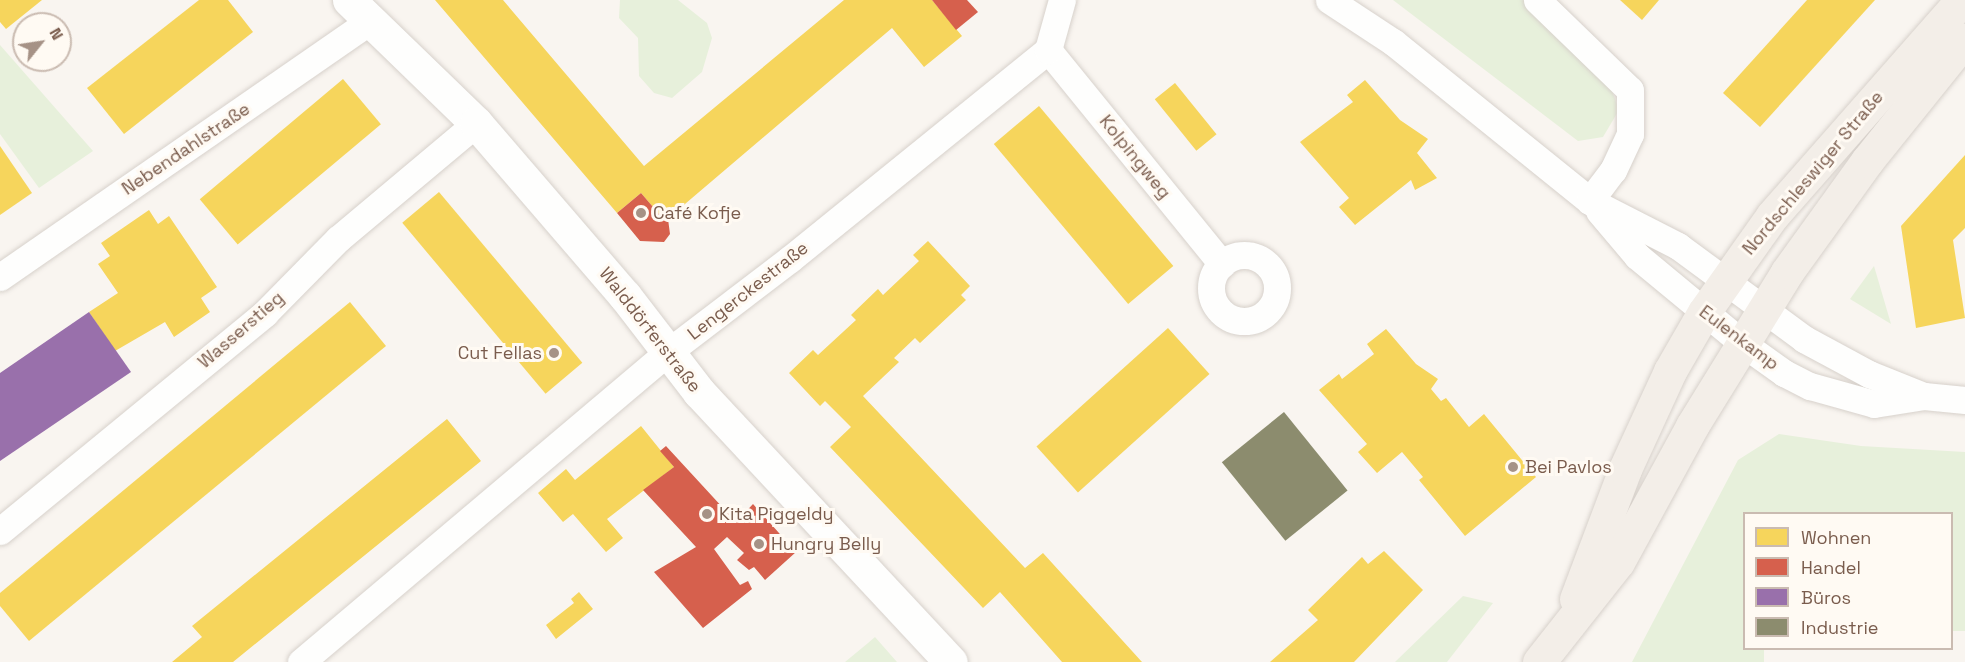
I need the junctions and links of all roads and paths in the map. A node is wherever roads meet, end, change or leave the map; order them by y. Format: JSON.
{"nodes":[{"id":1,"x":1062,"y":0,"type":"edge"},
{"id":2,"x":1329,"y":0,"type":"edge"},
{"id":3,"x":1537,"y":0,"type":"edge"},
{"id":4,"x":1962,"y":0,"type":"edge"},
{"id":5,"x":360,"y":10,"type":"edge"},
{"id":6,"x":1965,"y":39,"type":"edge"},
{"id":7,"x":1048,"y":50,"type":"junction"},
{"id":8,"x":476,"y":123,"type":"junction"},
{"id":9,"x":1590,"y":201,"type":"junction"},
{"id":10,"x":1222,"y":264,"type":"dead end"},
{"id":11,"x":0,"y":277,"type":"edge"},
{"id":12,"x":1725,"y":281,"type":"junction"},
{"id":13,"x":1763,"y":311,"type":"junction"},
{"id":14,"x":1704,"y":312,"type":"junction"},
{"id":15,"x":1742,"y":343,"type":"junction"},
{"id":16,"x":668,"y":351,"type":"junction"},
{"id":17,"x":1924,"y":396,"type":"junction"},
{"id":18,"x":1965,"y":400,"type":"edge"},
{"id":19,"x":0,"y":531,"type":"edge"},
{"id":20,"x":1567,"y":623,"type":"junction"},
{"id":21,"x":301,"y":662,"type":"edge"},
{"id":22,"x":951,"y":662,"type":"edge"},
{"id":23,"x":1539,"y":662,"type":"edge"}],
"edges":[{"from":1,"to":7,"type":"street"},
{"from":2,"to":9,"type":"street","name":"Eulenkamp"},
{"from":3,"to":9,"type":"street"},
{"from":4,"to":12,"type":"main road","name":"Nordschleswiger Straße"},
{"from":5,"to":8,"type":"street","name":"Walddörferstraße"},
{"from":5,"to":11,"type":"street","name":"Nebendahlstraße"},
{"from":6,"to":13,"type":"main road","name":"Nordschleswiger Straße"},
{"from":7,"to":10,"type":"street","name":"Kolpingweg"},
{"from":7,"to":16,"type":"street","name":"Lengerckestraße"},
{"from":8,"to":16,"type":"street","name":"Walddörferstraße"},
{"from":8,"to":19,"type":"street","name":"Wasserstieg"},
{"from":9,"to":12,"type":"street","name":"Eulenkamp"},
{"from":9,"to":14,"type":"street","name":"Eulenkamp"},
{"from":12,"to":13,"type":"street","name":"Eulenkamp"},
{"from":12,"to":14,"type":"main road","name":"Nordschleswiger Straße"},
{"from":13,"to":15,"type":"main road","name":"Nordschleswiger Straße"},
{"from":13,"to":17,"type":"street","name":"Eulenkamp"},
{"from":14,"to":15,"type":"street","name":"Eulenkamp"},
{"from":14,"to":20,"type":"main road","name":"Nordschleswiger Straße"},
{"from":15,"to":17,"type":"street","name":"Eulenkamp"},
{"from":15,"to":20,"type":"main road","name":"Nordschleswiger Straße"},
{"from":16,"to":21,"type":"street","name":"Lengerckestraße"},
{"from":16,"to":22,"type":"street","name":"Walddörferstraße"},
{"from":17,"to":18,"type":"street","name":"Eulenkamp"},
{"from":20,"to":23,"type":"main road","name":"Nordschleswiger Straße"}]}
